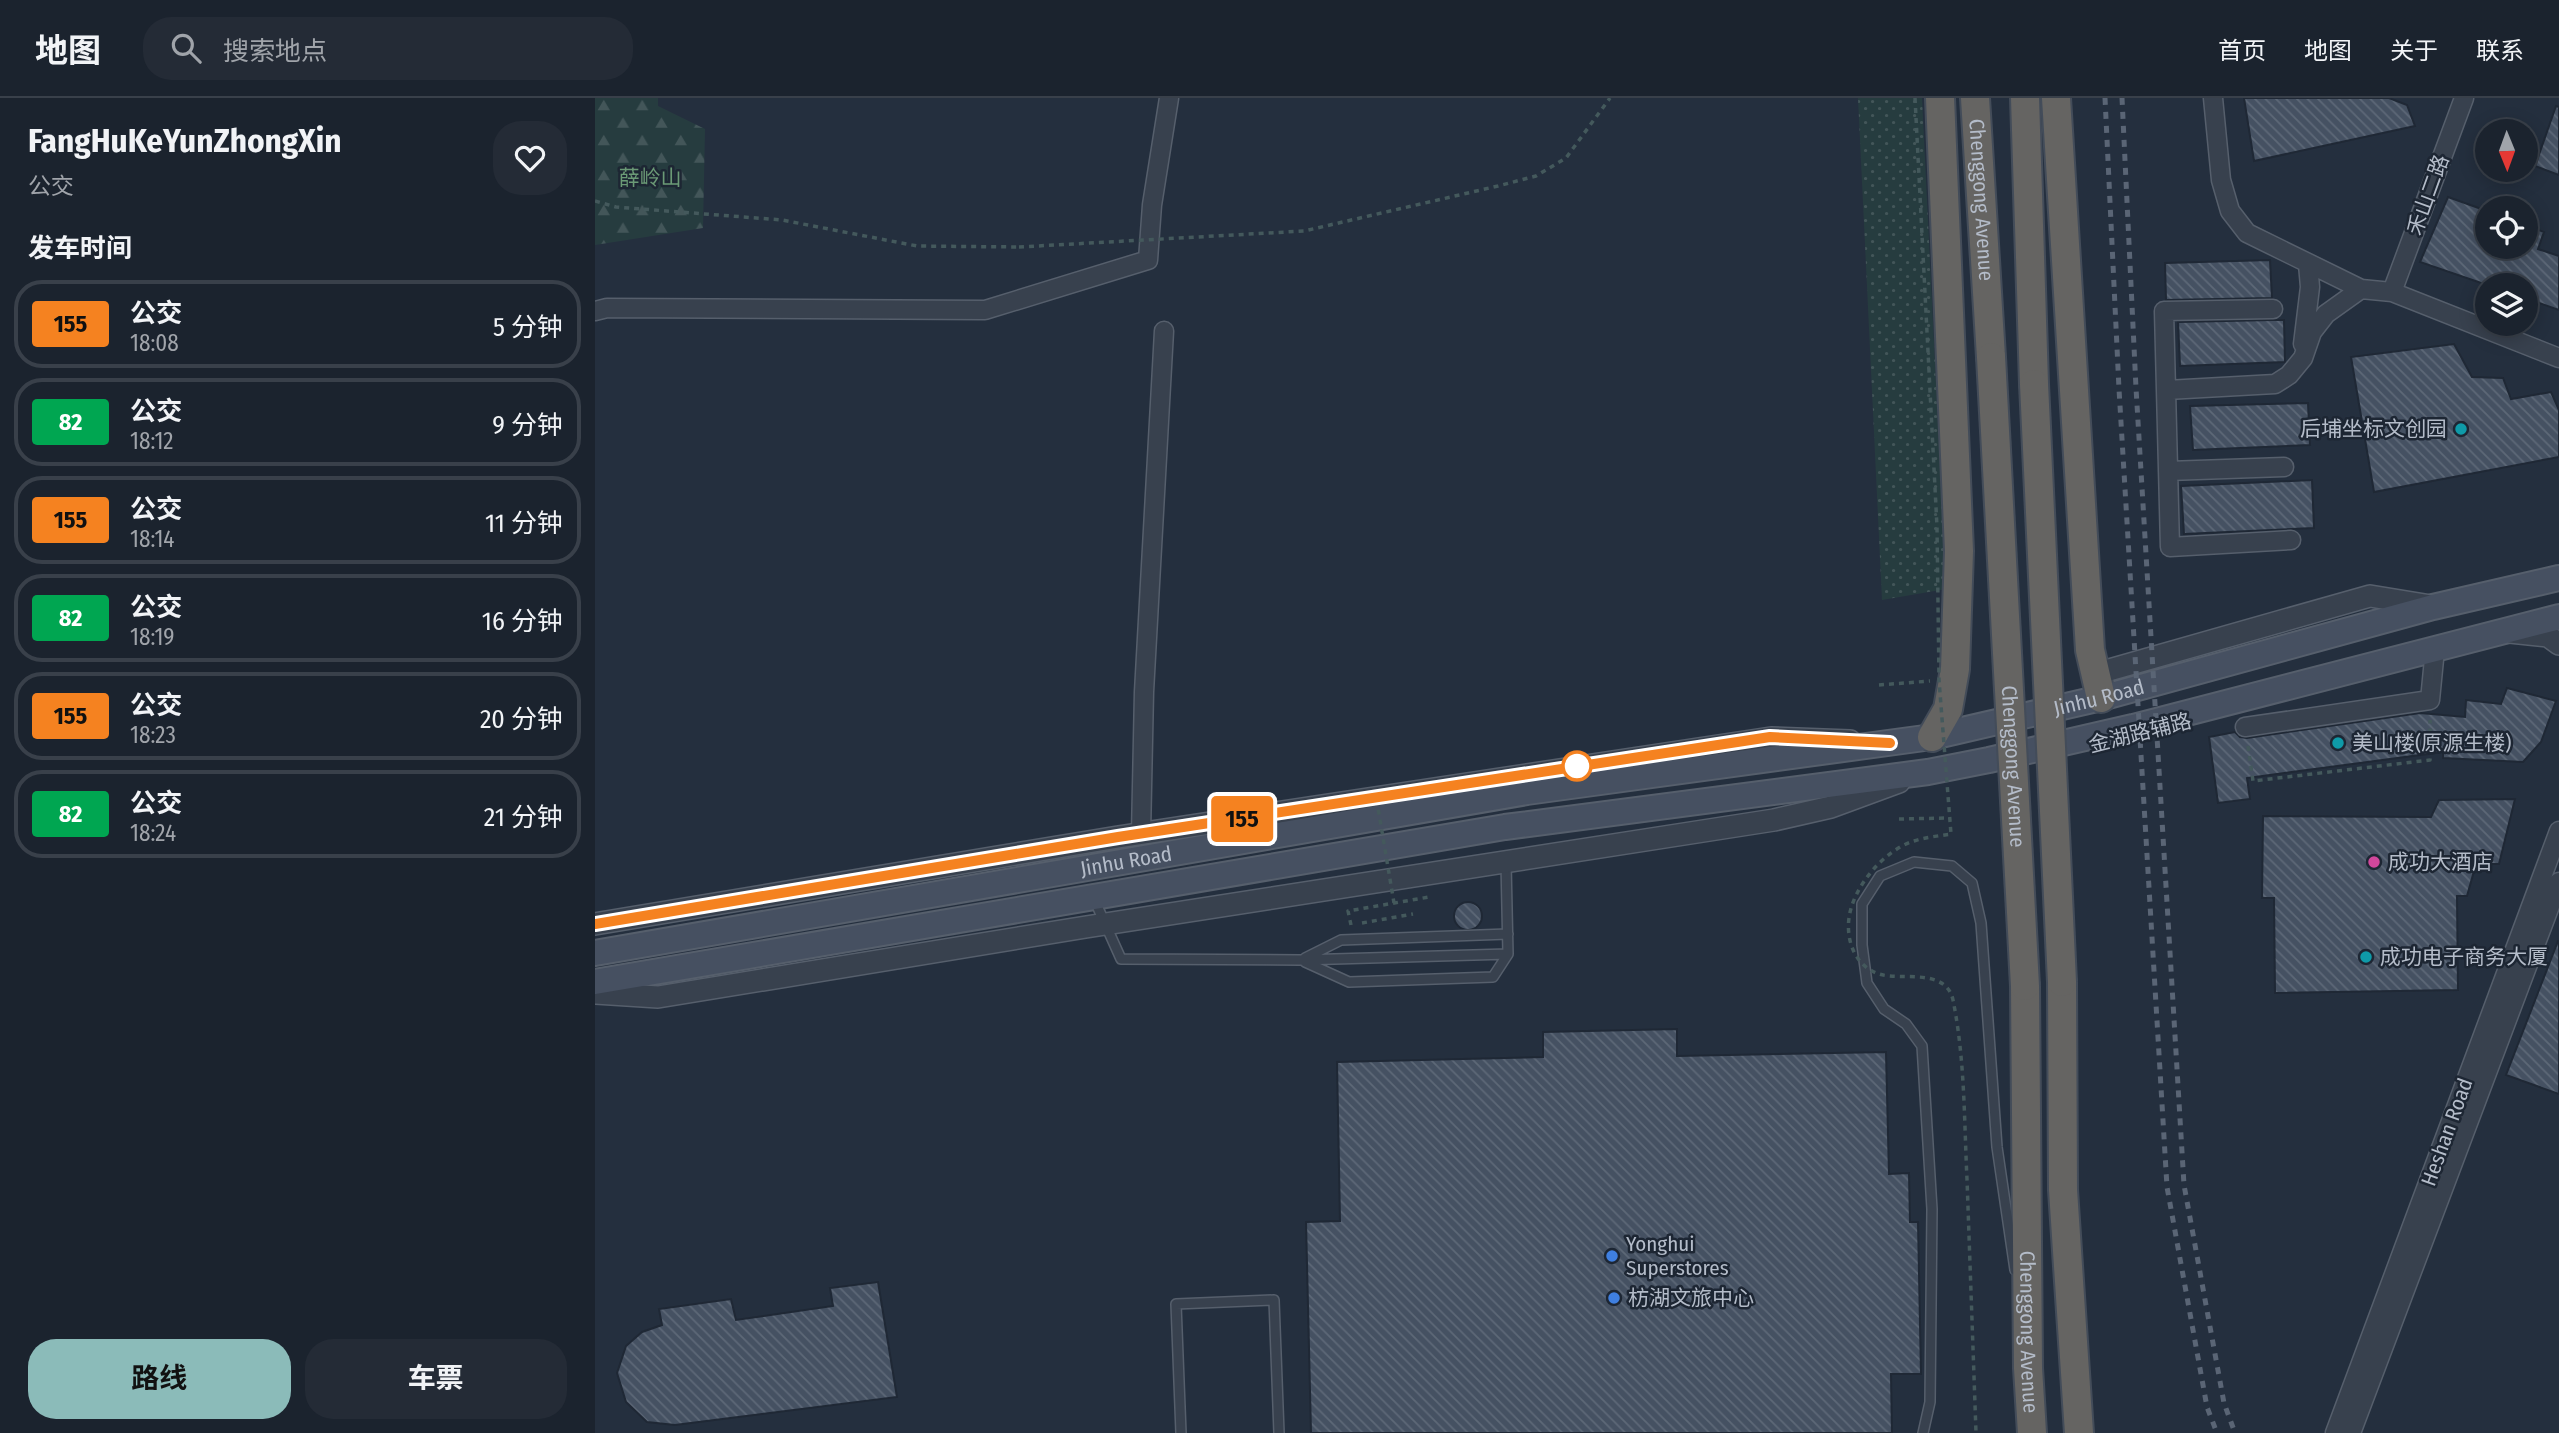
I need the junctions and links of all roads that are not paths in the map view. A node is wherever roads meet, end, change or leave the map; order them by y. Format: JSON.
{"nodes":[{"id":1,"x":1169,"y":98,"type":"edge"},
{"id":2,"x":1940,"y":98,"type":"edge"},
{"id":3,"x":1975,"y":98,"type":"edge"},
{"id":4,"x":2025,"y":98,"type":"edge"},
{"id":5,"x":2056,"y":98,"type":"edge"},
{"id":6,"x":2213,"y":98,"type":"edge"},
{"id":7,"x":2464,"y":98,"type":"edge"},
{"id":8,"x":2308,"y":264,"type":"junction"},
{"id":9,"x":2361,"y":289,"type":"junction"},
{"id":10,"x":2392,"y":292,"type":"junction"},
{"id":11,"x":2273,"y":309,"type":"dead end"},
{"id":12,"x":595,"y":311,"type":"edge"},
{"id":13,"x":1164,"y":331,"type":"dead end"},
{"id":14,"x":2303,"y":358,"type":"junction"},
{"id":15,"x":2559,"y":358,"type":"edge"},
{"id":16,"x":2167,"y":390,"type":"junction"},
{"id":17,"x":2284,"y":467,"type":"dead end"},
{"id":18,"x":2168,"y":471,"type":"junction"},
{"id":19,"x":2291,"y":540,"type":"dead end"},
{"id":20,"x":2559,"y":578,"type":"edge"},
{"id":21,"x":2559,"y":617,"type":"edge"},
{"id":22,"x":2505,"y":631,"type":"junction"},
{"id":23,"x":2559,"y":644,"type":"edge"},
{"id":24,"x":2435,"y":649,"type":"junction"},
{"id":25,"x":2098,"y":686,"type":"junction"},
{"id":26,"x":2245,"y":727,"type":"road end"},
{"id":27,"x":1931,"y":737,"type":"junction"},
{"id":28,"x":1890,"y":743,"type":"junction"},
{"id":29,"x":1928,"y":772,"type":"junction"},
{"id":30,"x":1505,"y":827,"type":"junction"},
{"id":31,"x":2559,"y":831,"type":"edge"},
{"id":32,"x":1142,"y":834,"type":"junction"},
{"id":33,"x":1506,"y":862,"type":"junction"},
{"id":34,"x":2559,"y":883,"type":"edge"},
{"id":35,"x":1093,"y":897,"type":"junction"},
{"id":36,"x":595,"y":924,"type":"edge"},
{"id":37,"x":1107,"y":924,"type":"junction"},
{"id":38,"x":1508,"y":934,"type":"junction"},
{"id":39,"x":595,"y":953,"type":"edge"},
{"id":40,"x":1509,"y":954,"type":"junction"},
{"id":41,"x":1300,"y":960,"type":"junction"},
{"id":42,"x":595,"y":982,"type":"edge"},
{"id":43,"x":595,"y":993,"type":"edge"},
{"id":44,"x":2028,"y":1368,"type":"junction"},
{"id":45,"x":1181,"y":1433,"type":"edge"},
{"id":46,"x":1279,"y":1433,"type":"edge"},
{"id":47,"x":1923,"y":1433,"type":"edge"},
{"id":48,"x":2032,"y":1433,"type":"edge"},
{"id":49,"x":2078,"y":1433,"type":"edge"},
{"id":50,"x":2335,"y":1433,"type":"edge"},
{"id":51,"x":2351,"y":1433,"type":"edge"}],
"edges":[{"from":1,"to":12,"type":"street"},
{"from":2,"to":27,"type":"highway"},
{"from":3,"to":44,"type":"highway","name":"Chenggong Avenue","bridge":true},
{"from":4,"to":49,"type":"highway","name":"Chenggong Avenue","bridge":true},
{"from":5,"to":25,"type":"highway"},
{"from":6,"to":8,"type":"street"},
{"from":7,"to":10,"type":"street","name":"禾山二路"},
{"from":8,"to":9,"type":"street"},
{"from":8,"to":14,"type":"street"},
{"from":9,"to":10,"type":"street"},
{"from":9,"to":14,"type":"street"},
{"from":10,"to":15,"type":"street"},
{"from":11,"to":16,"type":"street"},
{"from":13,"to":32,"type":"street"},
{"from":14,"to":16,"type":"street"},
{"from":16,"to":18,"type":"street"},
{"from":17,"to":18,"type":"street"},
{"from":18,"to":19,"type":"street"},
{"from":20,"to":25,"type":"main road","name":"Jinhu Road"},
{"from":21,"to":22,"type":"main road","name":"Jinhu Road"},
{"from":22,"to":23,"type":"street"},
{"from":22,"to":24,"type":"main road","name":"Jinhu Road"},
{"from":24,"to":26,"type":"street"},
{"from":24,"to":29,"type":"main road","name":"Jinhu Road"},
{"from":25,"to":27,"type":"main road","name":"Jinhu Road"},
{"from":27,"to":28,"type":"main road","name":"Jinhu Road"},
{"from":28,"to":32,"type":"street"},
{"from":28,"to":39,"type":"main road","name":"Jinhu Road"},
{"from":29,"to":30,"type":"main road","name":"Jinhu Road"},
{"from":29,"to":33,"type":"street"},
{"from":30,"to":33,"type":"street"},
{"from":30,"to":35,"type":"main road","name":"Jinhu Road"},
{"from":31,"to":50,"type":"street","name":"Heshan Road"},
{"from":32,"to":36,"type":"street"},
{"from":33,"to":37,"type":"street"},
{"from":33,"to":38,"type":"lane"},
{"from":34,"to":51,"type":"street","name":"Heshan Road"},
{"from":35,"to":37,"type":"lane"},
{"from":35,"to":42,"type":"main road","name":"Jinhu Road"},
{"from":37,"to":41,"type":"lane"},
{"from":37,"to":43,"type":"street"},
{"from":38,"to":40,"type":"lane"},
{"from":38,"to":41,"type":"lane"},
{"from":40,"to":41,"type":"lane"},
{"from":40,"to":41,"type":"lane"},
{"from":44,"to":47,"type":"lane"},
{"from":44,"to":48,"type":"highway","name":"Chenggong Avenue"},
{"from":45,"to":46,"type":"lane"}]}
